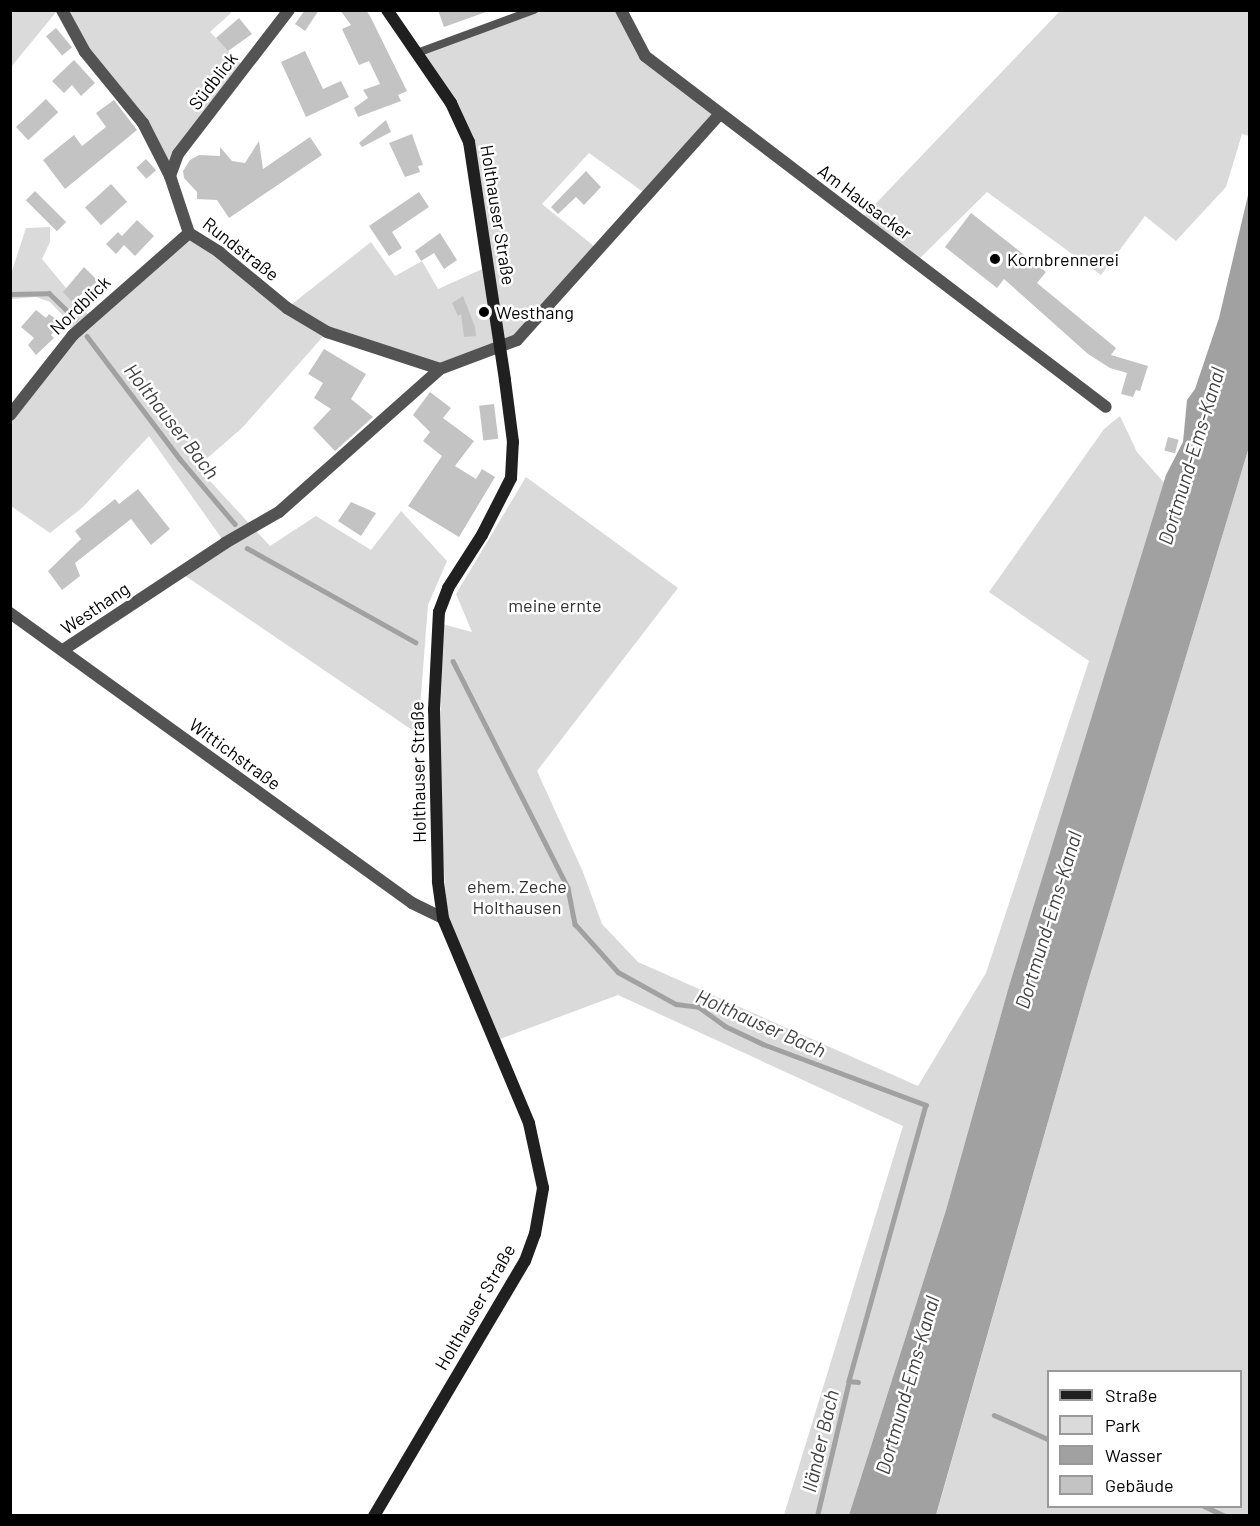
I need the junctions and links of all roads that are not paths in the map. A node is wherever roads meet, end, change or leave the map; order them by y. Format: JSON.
{"nodes":[{"id":1,"x":62,"y":10,"type":"edge"},
{"id":2,"x":289,"y":10,"type":"edge"},
{"id":3,"x":387,"y":10,"type":"edge"},
{"id":4,"x":534,"y":10,"type":"edge"},
{"id":5,"x":621,"y":10,"type":"edge"},
{"id":6,"x":417,"y":53,"type":"junction"},
{"id":7,"x":718,"y":116,"type":"junction"},
{"id":8,"x":170,"y":176,"type":"junction"},
{"id":9,"x":189,"y":233,"type":"junction"},
{"id":10,"x":500,"y":348,"type":"junction"},
{"id":11,"x":440,"y":369,"type":"junction"},
{"id":12,"x":1106,"y":407,"type":"dead end"},
{"id":13,"x":10,"y":415,"type":"edge"},
{"id":14,"x":10,"y":613,"type":"edge"},
{"id":15,"x":63,"y":650,"type":"junction"},
{"id":16,"x":443,"y":918,"type":"junction"},
{"id":17,"x":374,"y":1515,"type":"edge"}],
"edges":[{"from":1,"to":8,"type":"street","name":"Rundstraße"},
{"from":2,"to":8,"type":"street","name":"Südblick"},
{"from":3,"to":6,"type":"street","name":"Holthauser Straße"},
{"from":4,"to":6,"type":"lane"},
{"from":5,"to":7,"type":"street","name":"Am Hausacker"},
{"from":6,"to":10,"type":"street","name":"Holthauser Straße"},
{"from":7,"to":10,"type":"street","name":"Westhang"},
{"from":7,"to":12,"type":"street","name":"Am Hausacker"},
{"from":8,"to":9,"type":"street","name":"Rundstraße"},
{"from":9,"to":11,"type":"street","name":"Rundstraße"},
{"from":9,"to":13,"type":"street","name":"Nordblick"},
{"from":10,"to":11,"type":"street","name":"Westhang"},
{"from":10,"to":16,"type":"street","name":"Holthauser Straße"},
{"from":11,"to":15,"type":"street","name":"Westhang"},
{"from":14,"to":15,"type":"street","name":"Wittichstraße"},
{"from":15,"to":16,"type":"street","name":"Wittichstraße"},
{"from":16,"to":17,"type":"street","name":"Holthauser Straße"}]}
